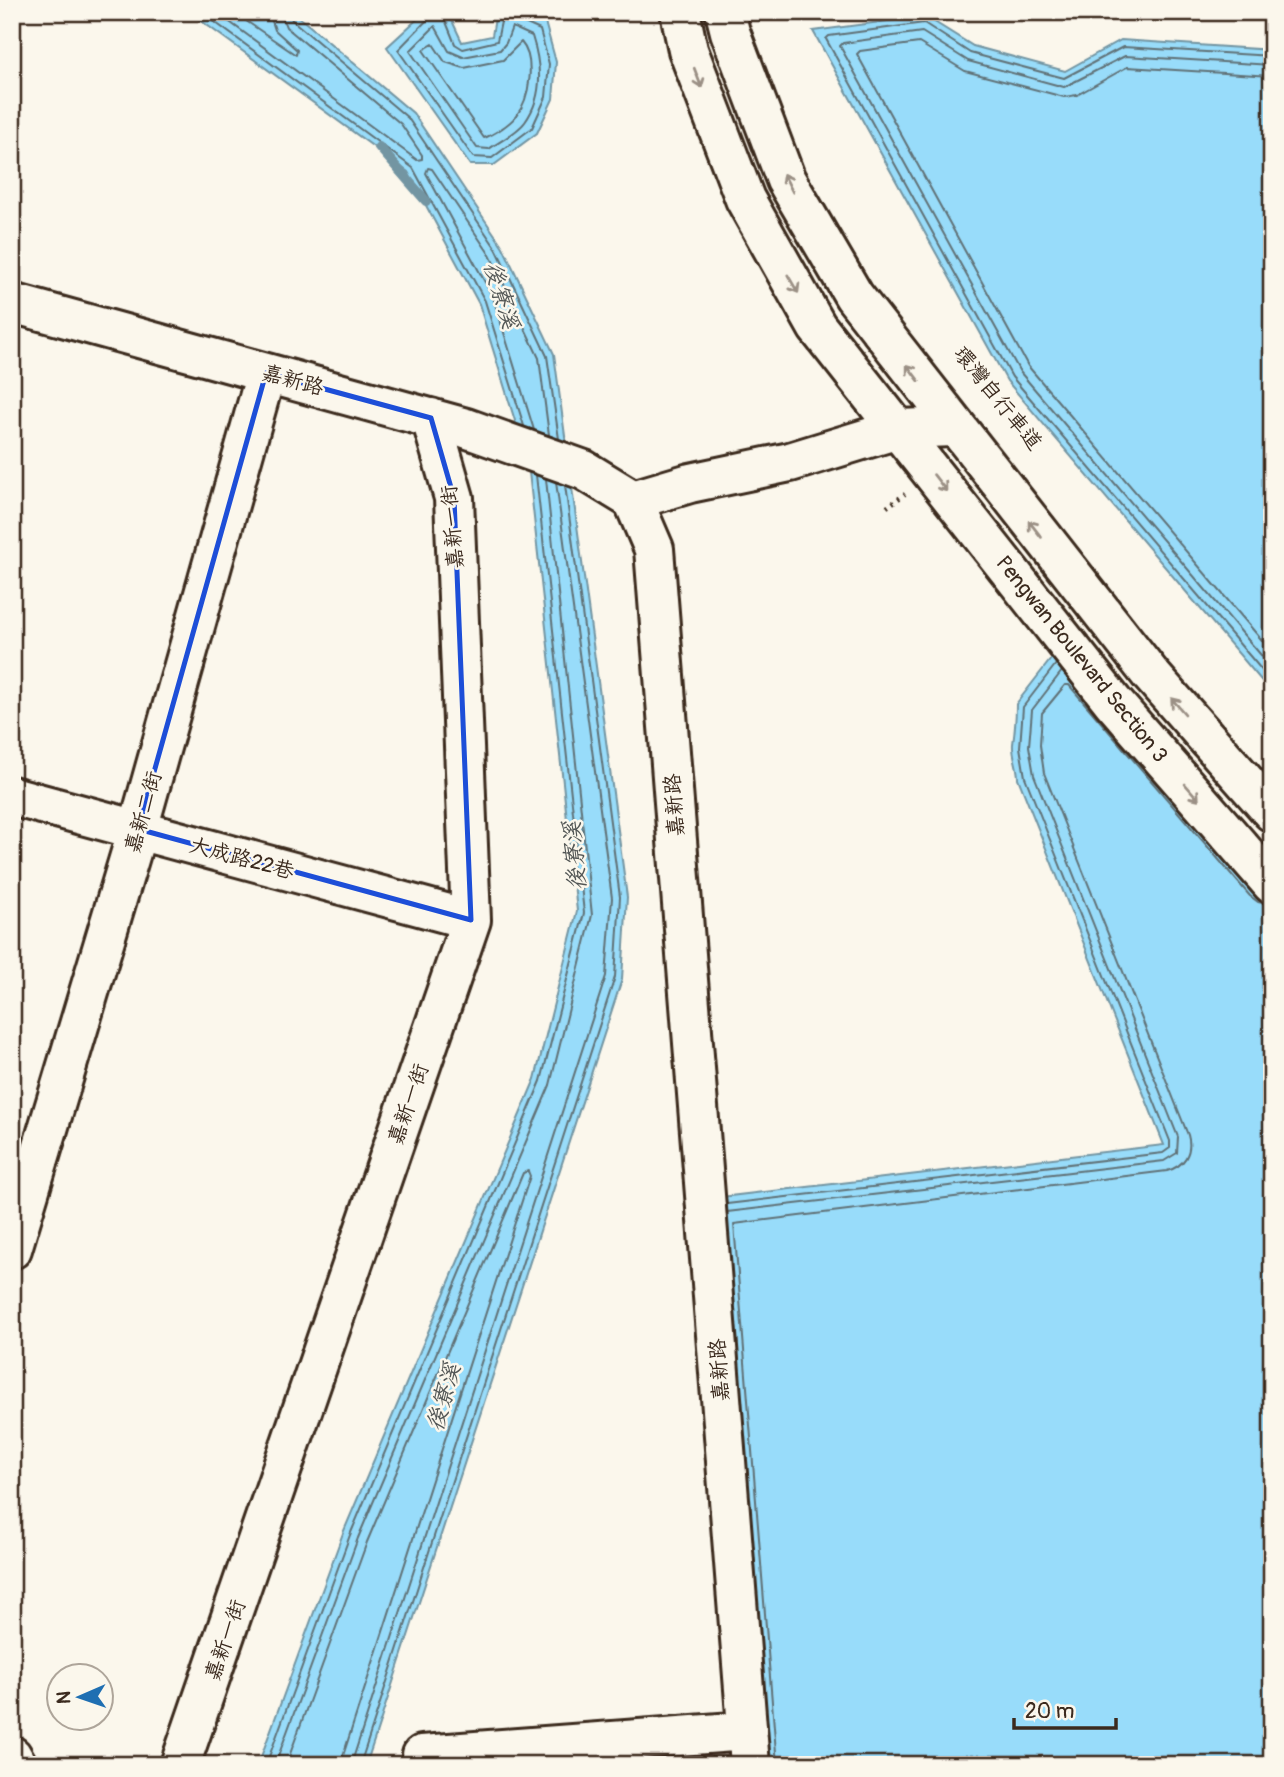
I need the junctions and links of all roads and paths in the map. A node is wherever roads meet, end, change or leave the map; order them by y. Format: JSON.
{"nodes":[{"id":1,"x":680,"y":12,"type":"edge"},
{"id":2,"x":725,"y":12,"type":"edge"},
{"id":3,"x":12,"y":303,"type":"edge"},
{"id":4,"x":266,"y":373,"type":"junction"},
{"id":5,"x":449,"y":423,"type":"junction"},
{"id":6,"x":954,"y":427,"type":"junction"},
{"id":7,"x":898,"y":429,"type":"junction"},
{"id":8,"x":633,"y":500,"type":"junction"},
{"id":9,"x":12,"y":796,"type":"edge"},
{"id":10,"x":1272,"y":812,"type":"edge"},
{"id":11,"x":138,"y":829,"type":"junction"},
{"id":12,"x":1272,"y":884,"type":"edge"},
{"id":13,"x":471,"y":920,"type":"junction"},
{"id":14,"x":12,"y":1249,"type":"edge"},
{"id":15,"x":748,"y":1748,"type":"edge"},
{"id":16,"x":12,"y":1756,"type":"edge"},
{"id":17,"x":17,"y":1765,"type":"edge"},
{"id":18,"x":180,"y":1765,"type":"edge"},
{"id":19,"x":422,"y":1765,"type":"edge"}],
"edges":[{"from":1,"to":7,"type":"street","name":"Pengwan Boulevard Section 3","one_way":true},
{"from":6,"to":2,"type":"street","name":"Pengwan Boulevard Section 3","one_way":true},
{"from":3,"to":4,"type":"street","name":"嘉新路"},
{"from":4,"to":5,"type":"street","name":"嘉新路"},
{"from":4,"to":11,"type":"street","name":"嘉新二街"},
{"from":5,"to":8,"type":"street","name":"嘉新路"},
{"from":5,"to":13,"type":"street","name":"嘉新一街"},
{"from":6,"to":7,"type":"street"},
{"from":10,"to":6,"type":"street","name":"Pengwan Boulevard Section 3","one_way":true},
{"from":7,"to":8,"type":"street"},
{"from":7,"to":12,"type":"street","name":"Pengwan Boulevard Section 3","one_way":true},
{"from":8,"to":15,"type":"street","name":"嘉新路"},
{"from":9,"to":11,"type":"street","name":"大成路22巷"},
{"from":11,"to":13,"type":"street","name":"大成路22巷"},
{"from":11,"to":14,"type":"street","name":"嘉新二街"},
{"from":13,"to":18,"type":"street","name":"嘉新一街"},
{"from":15,"to":19,"type":"street"},
{"from":16,"to":17,"type":"street"}]}
